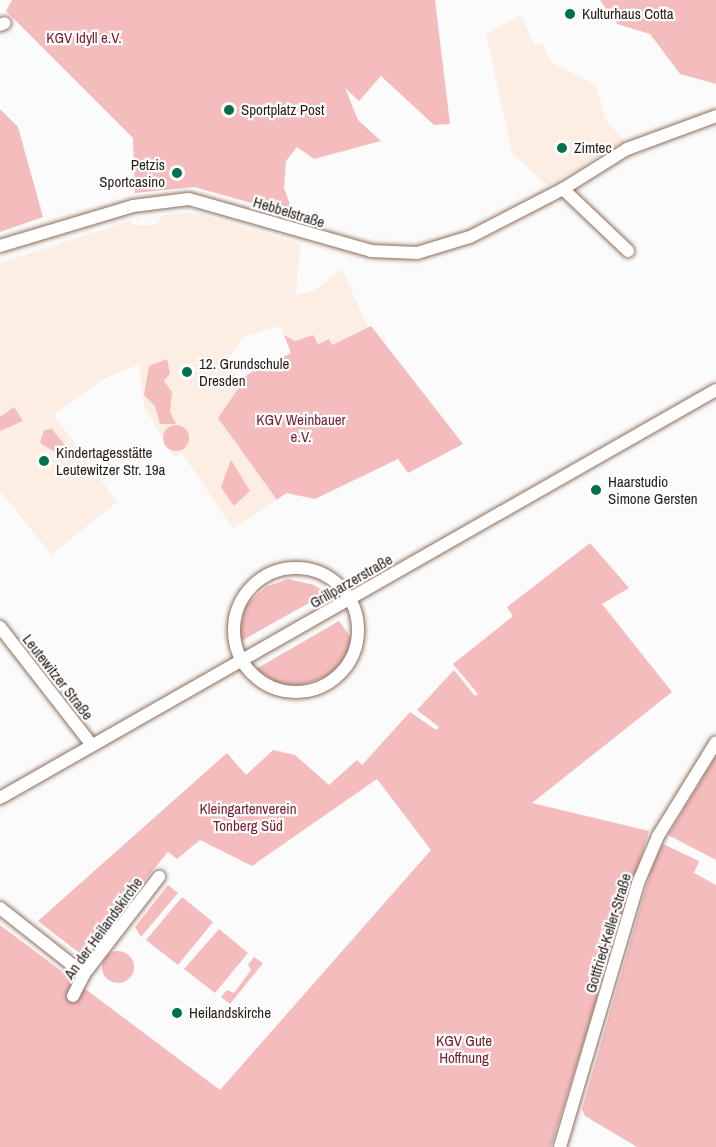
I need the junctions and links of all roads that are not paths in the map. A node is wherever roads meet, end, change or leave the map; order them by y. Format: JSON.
{"nodes":[{"id":1,"x":716,"y":116,"type":"edge"},
{"id":2,"x":562,"y":189,"type":"junction"},
{"id":3,"x":0,"y":246,"type":"edge"},
{"id":4,"x":628,"y":251,"type":"dead end"},
{"id":5,"x":716,"y":390,"type":"edge"},
{"id":6,"x":349,"y":598,"type":"junction"},
{"id":7,"x":0,"y":627,"type":"edge"},
{"id":8,"x":242,"y":660,"type":"junction"},
{"id":9,"x":716,"y":742,"type":"edge"},
{"id":10,"x":92,"y":745,"type":"junction"},
{"id":11,"x":0,"y":798,"type":"edge"},
{"id":12,"x":159,"y":877,"type":"dead end"},
{"id":13,"x":0,"y":908,"type":"edge"},
{"id":14,"x":84,"y":974,"type":"junction"},
{"id":15,"x":73,"y":996,"type":"dead end"},
{"id":16,"x":560,"y":1147,"type":"edge"}],
"edges":[{"from":1,"to":2,"type":"street","name":"Hebbelstraße"},
{"from":2,"to":3,"type":"street","name":"Hebbelstraße"},
{"from":2,"to":4,"type":"street"},
{"from":5,"to":6,"type":"street","name":"Grillparzerstraße"},
{"from":6,"to":8,"type":"street","name":"Grillparzerstraße"},
{"from":6,"to":8,"type":"street"},
{"from":6,"to":8,"type":"street"},
{"from":7,"to":10,"type":"street","name":"Leutewitzer Straße"},
{"from":8,"to":10,"type":"street","name":"Grillparzerstraße"},
{"from":9,"to":16,"type":"street","name":"Gottfried-Keller-Straße"},
{"from":10,"to":11,"type":"street","name":"Grillparzerstraße"},
{"from":12,"to":14,"type":"street","name":"An der Heilandskirche"},
{"from":13,"to":14,"type":"street"},
{"from":14,"to":15,"type":"street","name":"An der Heilandskirche"}]}
